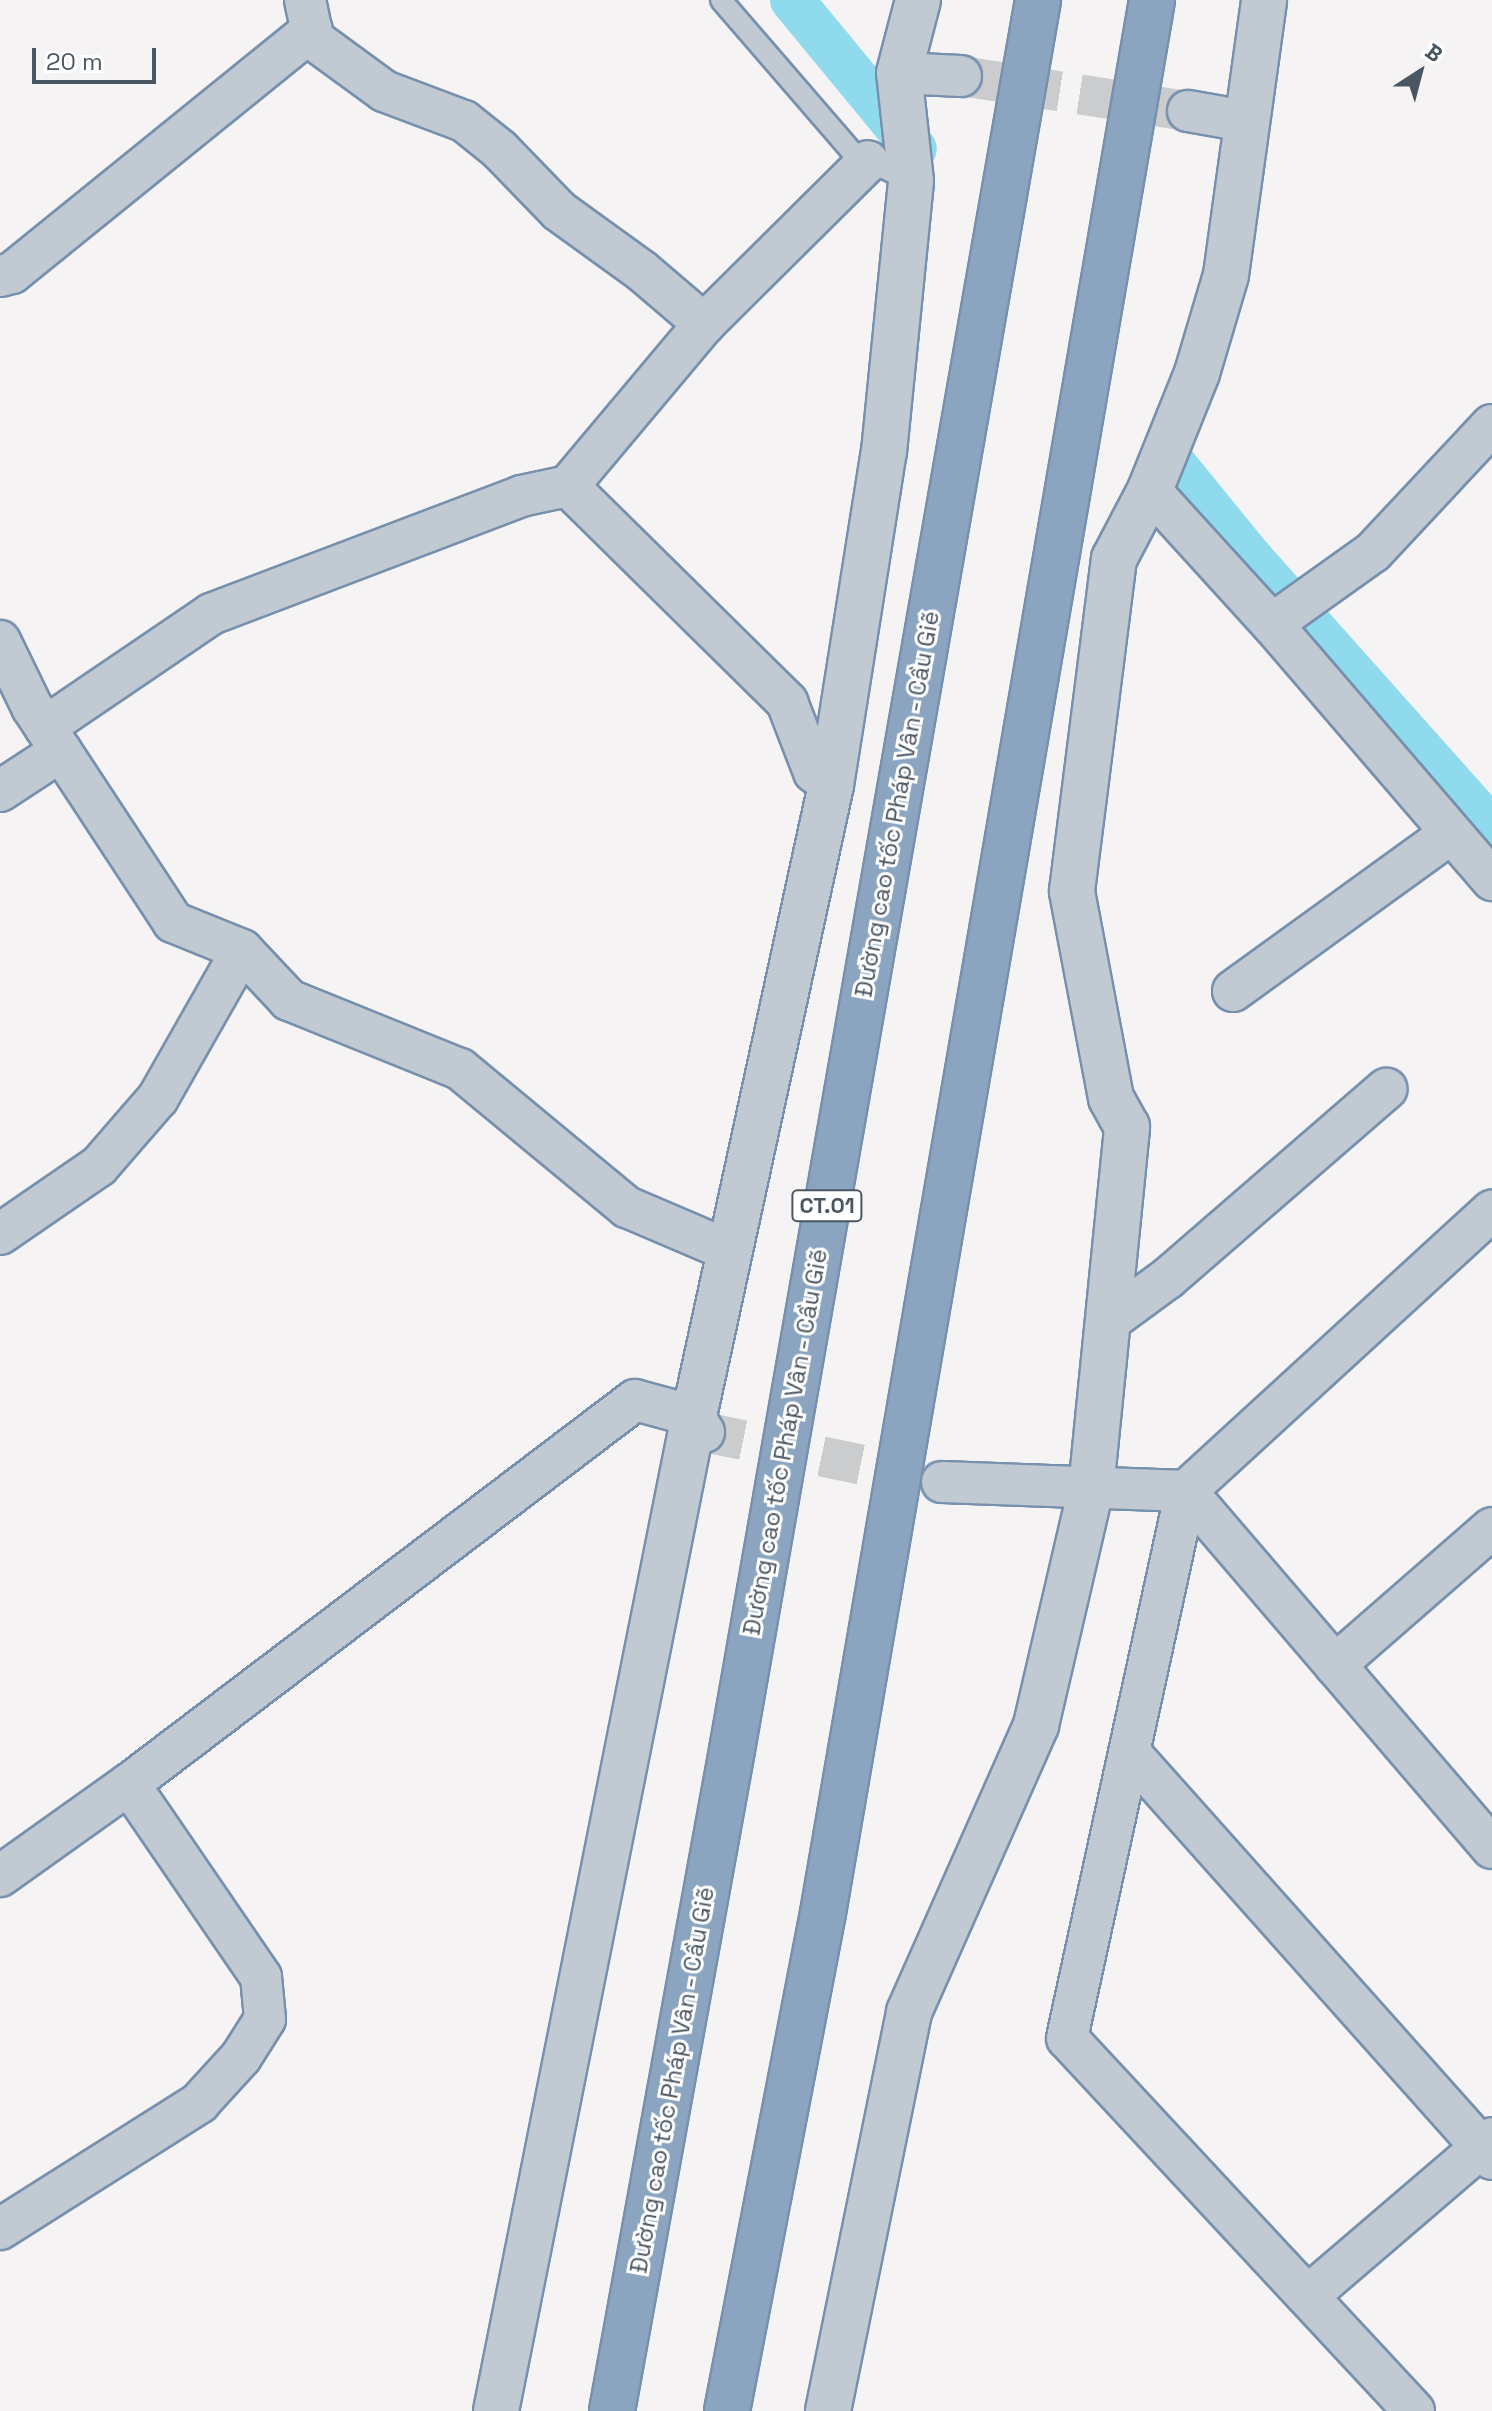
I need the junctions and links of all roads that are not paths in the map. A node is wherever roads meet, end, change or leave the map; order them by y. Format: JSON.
{"nodes":[{"id":1,"x":721,"y":0,"type":"edge"},
{"id":2,"x":918,"y":0,"type":"edge"},
{"id":3,"x":1038,"y":0,"type":"edge"},
{"id":4,"x":1152,"y":0,"type":"edge"},
{"id":5,"x":1264,"y":0,"type":"edge"},
{"id":6,"x":308,"y":15,"type":"edge"},
{"id":7,"x":899,"y":73,"type":"junction"},
{"id":8,"x":961,"y":76,"type":"tunnel mouth"},
{"id":9,"x":1188,"y":111,"type":"tunnel mouth"},
{"id":10,"x":1245,"y":121,"type":"junction"},
{"id":11,"x":868,"y":161,"type":"junction"},
{"id":12,"x":911,"y":181,"type":"junction"},
{"id":13,"x":0,"y":276,"type":"edge"},
{"id":14,"x":704,"y":324,"type":"junction"},
{"id":15,"x":1492,"y":425,"type":"edge"},
{"id":16,"x":568,"y":486,"type":"junction"},
{"id":17,"x":1150,"y":490,"type":"junction"},
{"id":18,"x":1273,"y":623,"type":"junction"},
{"id":19,"x":0,"y":641,"type":"edge"},
{"id":20,"x":53,"y":739,"type":"junction"},
{"id":21,"x":831,"y":785,"type":"junction"},
{"id":22,"x":0,"y":791,"type":"edge"},
{"id":23,"x":1451,"y":833,"type":"junction"},
{"id":24,"x":1492,"y":880,"type":"edge"},
{"id":25,"x":242,"y":950,"type":"junction"},
{"id":26,"x":1233,"y":991,"type":"dead end"},
{"id":27,"x":1386,"y":1089,"type":"dead end"},
{"id":28,"x":1492,"y":1211,"type":"edge"},
{"id":29,"x":0,"y":1234,"type":"edge"},
{"id":30,"x":730,"y":1251,"type":"junction"},
{"id":31,"x":1108,"y":1322,"type":"junction"},
{"id":32,"x":699,"y":1424,"type":"junction"},
{"id":33,"x":942,"y":1482,"type":"tunnel mouth"},
{"id":34,"x":1078,"y":1488,"type":"junction"},
{"id":35,"x":1186,"y":1491,"type":"junction"},
{"id":36,"x":1492,"y":1528,"type":"edge"},
{"id":37,"x":1335,"y":1665,"type":"junction"},
{"id":38,"x":1130,"y":1753,"type":"junction"},
{"id":39,"x":129,"y":1784,"type":"junction"},
{"id":40,"x":1492,"y":1846,"type":"edge"},
{"id":41,"x":0,"y":1876,"type":"edge"},
{"id":42,"x":1488,"y":2148,"type":"edge"},
{"id":43,"x":0,"y":2229,"type":"edge"},
{"id":44,"x":1309,"y":2295,"type":"junction"},
{"id":45,"x":496,"y":2411,"type":"edge"},
{"id":46,"x":612,"y":2411,"type":"edge"},
{"id":47,"x":727,"y":2411,"type":"edge"},
{"id":48,"x":828,"y":2411,"type":"edge"},
{"id":49,"x":1414,"y":2411,"type":"edge"}],
"edges":[{"from":1,"to":11,"type":"lane"},
{"from":2,"to":7,"type":"street"},
{"from":3,"to":46,"type":"highway","name":"Đường cao tốc Pháp Vân - Cầu Giẽ","number":"CT.01"},
{"from":4,"to":47,"type":"highway"},
{"from":5,"to":10,"type":"street"},
{"from":6,"to":13,"type":"street"},
{"from":6,"to":14,"type":"street"},
{"from":7,"to":8,"type":"street"},
{"from":7,"to":12,"type":"street"},
{"from":9,"to":10,"type":"street"},
{"from":10,"to":17,"type":"street"},
{"from":11,"to":12,"type":"lane"},
{"from":11,"to":14,"type":"street"},
{"from":12,"to":21,"type":"street"},
{"from":14,"to":16,"type":"street"},
{"from":15,"to":18,"type":"street"},
{"from":16,"to":20,"type":"street"},
{"from":16,"to":21,"type":"street"},
{"from":17,"to":18,"type":"street"},
{"from":17,"to":31,"type":"street"},
{"from":18,"to":23,"type":"street"},
{"from":19,"to":20,"type":"street"},
{"from":20,"to":22,"type":"street"},
{"from":20,"to":25,"type":"street"},
{"from":21,"to":30,"type":"street"},
{"from":23,"to":24,"type":"street"},
{"from":23,"to":26,"type":"street"},
{"from":25,"to":29,"type":"street"},
{"from":25,"to":30,"type":"street"},
{"from":27,"to":31,"type":"street"},
{"from":28,"to":35,"type":"street"},
{"from":30,"to":32,"type":"street"},
{"from":31,"to":34,"type":"street"},
{"from":32,"to":39,"type":"street"},
{"from":32,"to":45,"type":"street"},
{"from":33,"to":34,"type":"street"},
{"from":34,"to":35,"type":"street"},
{"from":34,"to":48,"type":"street"},
{"from":35,"to":37,"type":"street"},
{"from":35,"to":38,"type":"street"},
{"from":36,"to":37,"type":"street"},
{"from":37,"to":40,"type":"street"},
{"from":38,"to":42,"type":"street"},
{"from":38,"to":44,"type":"street"},
{"from":39,"to":41,"type":"street"},
{"from":39,"to":43,"type":"street"},
{"from":42,"to":44,"type":"street"},
{"from":44,"to":49,"type":"street"}]}
